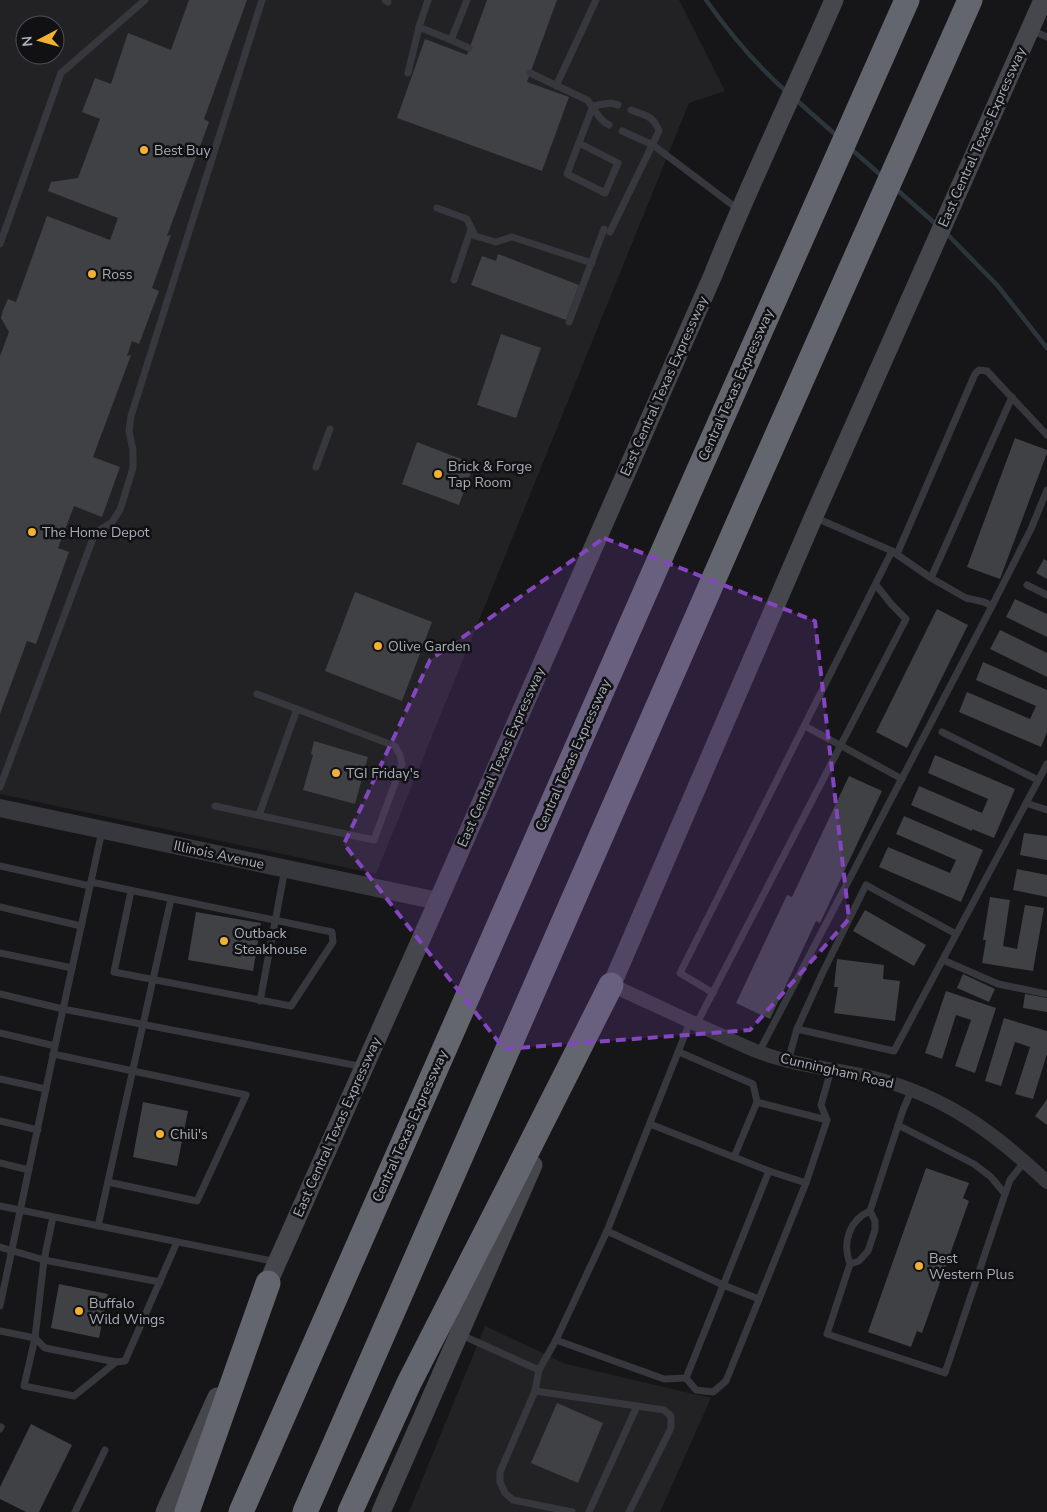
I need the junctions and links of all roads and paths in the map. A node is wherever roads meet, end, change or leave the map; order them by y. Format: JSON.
{"nodes":[{"id":1,"x":145,"y":0,"type":"edge"},
{"id":2,"x":262,"y":0,"type":"edge"},
{"id":3,"x":428,"y":0,"type":"edge"},
{"id":4,"x":467,"y":0,"type":"edge"},
{"id":5,"x":596,"y":0,"type":"edge"},
{"id":6,"x":834,"y":0,"type":"edge"},
{"id":7,"x":907,"y":0,"type":"edge"},
{"id":8,"x":970,"y":0,"type":"edge"},
{"id":9,"x":1043,"y":0,"type":"edge"},
{"id":10,"x":419,"y":28,"type":"junction"},
{"id":11,"x":1030,"y":29,"type":"junction"},
{"id":12,"x":1047,"y":37,"type":"edge"},
{"id":13,"x":451,"y":40,"type":"junction"},
{"id":14,"x":470,"y":48,"type":"dead end"},
{"id":15,"x":408,"y":73,"type":"dead end"},
{"id":16,"x":530,"y":74,"type":"dead end"},
{"id":17,"x":556,"y":86,"type":"junction"},
{"id":18,"x":618,"y":105,"type":"dead end"},
{"id":19,"x":593,"y":106,"type":"junction"},
{"id":20,"x":631,"y":110,"type":"dead end"},
{"id":21,"x":609,"y":125,"type":"dead end"},
{"id":22,"x":622,"y":131,"type":"dead end"},
{"id":23,"x":579,"y":143,"type":"junction"},
{"id":24,"x":652,"y":145,"type":"junction"},
{"id":25,"x":437,"y":208,"type":"dead end"},
{"id":26,"x":739,"y":210,"type":"junction"},
{"id":27,"x":472,"y":229,"type":"junction"},
{"id":28,"x":0,"y":244,"type":"edge"},
{"id":29,"x":592,"y":263,"type":"junction"},
{"id":30,"x":454,"y":280,"type":"dead end"},
{"id":31,"x":569,"y":322,"type":"dead end"},
{"id":32,"x":1012,"y":397,"type":"junction"},
{"id":33,"x":330,"y":429,"type":"dead end"},
{"id":34,"x":1047,"y":436,"type":"edge"},
{"id":35,"x":316,"y":467,"type":"dead end"},
{"id":36,"x":1047,"y":490,"type":"edge"},
{"id":37,"x":814,"y":516,"type":"junction"},
{"id":38,"x":895,"y":553,"type":"junction"},
{"id":39,"x":931,"y":578,"type":"junction"},
{"id":40,"x":876,"y":585,"type":"junction"},
{"id":41,"x":1027,"y":585,"type":"dead end"},
{"id":42,"x":1047,"y":595,"type":"edge"},
{"id":43,"x":992,"y":606,"type":"junction"},
{"id":44,"x":257,"y":694,"type":"dead end"},
{"id":45,"x":297,"y":709,"type":"junction"},
{"id":46,"x":805,"y":726,"type":"junction"},
{"id":47,"x":942,"y":732,"type":"dead end"},
{"id":48,"x":841,"y":745,"type":"junction"},
{"id":49,"x":1047,"y":764,"type":"edge"},
{"id":50,"x":2,"y":778,"type":"edge"},
{"id":51,"x":902,"y":779,"type":"junction"},
{"id":52,"x":1038,"y":780,"type":"junction"},
{"id":53,"x":0,"y":787,"type":"edge"},
{"id":54,"x":1026,"y":803,"type":"junction"},
{"id":55,"x":215,"y":806,"type":"dead end"},
{"id":56,"x":0,"y":808,"type":"edge"},
{"id":57,"x":1047,"y":810,"type":"edge"},
{"id":58,"x":259,"y":815,"type":"junction"},
{"id":59,"x":102,"y":830,"type":"junction"},
{"id":60,"x":0,"y":866,"type":"edge"},
{"id":61,"x":285,"y":869,"type":"junction"},
{"id":62,"x":90,"y":884,"type":"junction"},
{"id":63,"x":131,"y":891,"type":"junction"},
{"id":64,"x":171,"y":899,"type":"junction"},
{"id":65,"x":438,"y":901,"type":"junction"},
{"id":66,"x":0,"y":908,"type":"edge"},
{"id":67,"x":276,"y":921,"type":"junction"},
{"id":68,"x":81,"y":926,"type":"junction"},
{"id":69,"x":956,"y":934,"type":"junction"},
{"id":70,"x":0,"y":952,"type":"edge"},
{"id":71,"x":943,"y":960,"type":"junction"},
{"id":72,"x":72,"y":968,"type":"junction"},
{"id":73,"x":153,"y":980,"type":"junction"},
{"id":74,"x":611,"y":985,"type":"junction"},
{"id":75,"x":713,"y":993,"type":"junction"},
{"id":76,"x":0,"y":994,"type":"edge"},
{"id":77,"x":1047,"y":994,"type":"edge"},
{"id":78,"x":260,"y":1000,"type":"junction"},
{"id":79,"x":63,"y":1009,"type":"junction"},
{"id":80,"x":693,"y":1023,"type":"junction"},
{"id":81,"x":143,"y":1025,"type":"junction"},
{"id":82,"x":797,"y":1029,"type":"junction"},
{"id":83,"x":0,"y":1033,"type":"edge"},
{"id":84,"x":55,"y":1046,"type":"junction"},
{"id":85,"x":679,"y":1052,"type":"junction"},
{"id":86,"x":759,"y":1052,"type":"junction"},
{"id":87,"x":53,"y":1054,"type":"junction"},
{"id":88,"x":788,"y":1061,"type":"junction"},
{"id":89,"x":364,"y":1068,"type":"junction"},
{"id":90,"x":831,"y":1070,"type":"junction"},
{"id":91,"x":132,"y":1071,"type":"junction"},
{"id":92,"x":0,"y":1079,"type":"edge"},
{"id":93,"x":912,"y":1089,"type":"junction"},
{"id":94,"x":46,"y":1090,"type":"junction"},
{"id":95,"x":757,"y":1102,"type":"junction"},
{"id":96,"x":827,"y":1120,"type":"junction"},
{"id":97,"x":0,"y":1121,"type":"edge"},
{"id":98,"x":650,"y":1124,"type":"junction"},
{"id":99,"x":898,"y":1126,"type":"junction"},
{"id":100,"x":38,"y":1130,"type":"junction"},
{"id":101,"x":734,"y":1157,"type":"junction"},
{"id":102,"x":1024,"y":1161,"type":"junction"},
{"id":103,"x":0,"y":1163,"type":"edge"},
{"id":104,"x":30,"y":1170,"type":"junction"},
{"id":105,"x":769,"y":1171,"type":"junction"},
{"id":106,"x":108,"y":1182,"type":"junction"},
{"id":107,"x":1047,"y":1182,"type":"edge"},
{"id":108,"x":806,"y":1183,"type":"junction"},
{"id":109,"x":1005,"y":1194,"type":"junction"},
{"id":110,"x":0,"y":1206,"type":"edge"},
{"id":111,"x":21,"y":1210,"type":"junction"},
{"id":112,"x":870,"y":1211,"type":"junction"},
{"id":113,"x":53,"y":1217,"type":"junction"},
{"id":114,"x":98,"y":1226,"type":"junction"},
{"id":115,"x":607,"y":1231,"type":"junction"},
{"id":116,"x":177,"y":1242,"type":"junction"},
{"id":117,"x":0,"y":1247,"type":"edge"},
{"id":118,"x":11,"y":1250,"type":"junction"},
{"id":119,"x":44,"y":1260,"type":"junction"},
{"id":120,"x":850,"y":1264,"type":"junction"},
{"id":121,"x":272,"y":1272,"type":"junction"},
{"id":122,"x":160,"y":1282,"type":"junction"},
{"id":123,"x":723,"y":1285,"type":"junction"},
{"id":124,"x":759,"y":1299,"type":"junction"},
{"id":125,"x":0,"y":1306,"type":"edge"},
{"id":126,"x":0,"y":1331,"type":"edge"},
{"id":127,"x":459,"y":1334,"type":"junction"},
{"id":128,"x":35,"y":1338,"type":"junction"},
{"id":129,"x":556,"y":1340,"type":"junction"},
{"id":130,"x":116,"y":1362,"type":"junction"},
{"id":131,"x":539,"y":1370,"type":"junction"},
{"id":132,"x":686,"y":1378,"type":"junction"},
{"id":133,"x":535,"y":1391,"type":"junction"},
{"id":134,"x":637,"y":1406,"type":"junction"},
{"id":135,"x":105,"y":1450,"type":"dead end"},
{"id":136,"x":75,"y":1512,"type":"edge"},
{"id":137,"x":165,"y":1512,"type":"edge"},
{"id":138,"x":187,"y":1512,"type":"edge"},
{"id":139,"x":241,"y":1512,"type":"edge"},
{"id":140,"x":305,"y":1512,"type":"edge"},
{"id":141,"x":350,"y":1512,"type":"edge"},
{"id":142,"x":381,"y":1512,"type":"edge"},
{"id":143,"x":572,"y":1512,"type":"edge"},
{"id":144,"x":589,"y":1512,"type":"edge"},
{"id":145,"x":629,"y":1512,"type":"edge"}],
"edges":[{"from":1,"to":28,"type":"lane"},
{"from":2,"to":50,"type":"lane"},
{"from":3,"to":10,"type":"lane"},
{"from":4,"to":13,"type":"lane"},
{"from":5,"to":17,"type":"lane"},
{"from":6,"to":26,"type":"main road","name":"East Central Texas Expressway"},
{"from":7,"to":139,"type":"highway","name":"Central Texas Expressway"},
{"from":8,"to":140,"type":"highway"},
{"from":9,"to":11,"type":"main road","name":"East Central Texas Expressway"},
{"from":10,"to":13,"type":"lane"},
{"from":10,"to":15,"type":"lane"},
{"from":11,"to":12,"type":"lane"},
{"from":11,"to":37,"type":"main road","name":"East Central Texas Expressway"},
{"from":13,"to":14,"type":"lane"},
{"from":16,"to":17,"type":"lane"},
{"from":17,"to":19,"type":"lane"},
{"from":18,"to":19,"type":"lane"},
{"from":19,"to":21,"type":"lane"},
{"from":19,"to":23,"type":"lane"},
{"from":20,"to":24,"type":"lane"},
{"from":22,"to":24,"type":"lane"},
{"from":23,"to":23,"type":"lane"},
{"from":24,"to":26,"type":"lane"},
{"from":24,"to":29,"type":"lane"},
{"from":25,"to":27,"type":"lane"},
{"from":26,"to":65,"type":"main road","name":"East Central Texas Expressway"},
{"from":27,"to":29,"type":"lane"},
{"from":27,"to":30,"type":"lane"},
{"from":29,"to":31,"type":"lane"},
{"from":32,"to":34,"type":"lane"},
{"from":32,"to":38,"type":"lane"},
{"from":32,"to":39,"type":"lane"},
{"from":33,"to":35,"type":"lane"},
{"from":36,"to":43,"type":"lane"},
{"from":37,"to":38,"type":"lane"},
{"from":37,"to":74,"type":"main road","name":"East Central Texas Expressway"},
{"from":38,"to":39,"type":"lane"},
{"from":38,"to":40,"type":"lane"},
{"from":39,"to":43,"type":"lane"},
{"from":40,"to":46,"type":"lane"},
{"from":40,"to":48,"type":"lane"},
{"from":41,"to":42,"type":"lane"},
{"from":43,"to":51,"type":"lane"},
{"from":44,"to":45,"type":"lane"},
{"from":45,"to":58,"type":"lane"},
{"from":45,"to":58,"type":"lane"},
{"from":46,"to":48,"type":"lane"},
{"from":46,"to":75,"type":"lane"},
{"from":47,"to":52,"type":"lane"},
{"from":48,"to":51,"type":"lane"},
{"from":48,"to":75,"type":"lane"},
{"from":49,"to":52,"type":"lane"},
{"from":50,"to":53,"type":"lane"},
{"from":51,"to":86,"type":"lane"},
{"from":52,"to":54,"type":"lane"},
{"from":54,"to":57,"type":"lane"},
{"from":54,"to":69,"type":"lane"},
{"from":55,"to":58,"type":"lane"},
{"from":56,"to":59,"type":"street","name":"Illinois Avenue"},
{"from":59,"to":61,"type":"street","name":"Illinois Avenue"},
{"from":59,"to":62,"type":"lane"},
{"from":60,"to":62,"type":"lane"},
{"from":61,"to":65,"type":"street","name":"Illinois Avenue"},
{"from":61,"to":67,"type":"lane"},
{"from":62,"to":63,"type":"lane"},
{"from":62,"to":68,"type":"lane"},
{"from":63,"to":64,"type":"lane"},
{"from":63,"to":73,"type":"lane"},
{"from":64,"to":67,"type":"lane"},
{"from":64,"to":73,"type":"lane"},
{"from":65,"to":89,"type":"main road","name":"East Central Texas Expressway"},
{"from":66,"to":68,"type":"lane"},
{"from":67,"to":78,"type":"lane"},
{"from":67,"to":78,"type":"lane"},
{"from":68,"to":72,"type":"lane"},
{"from":69,"to":71,"type":"lane"},
{"from":69,"to":82,"type":"lane"},
{"from":70,"to":72,"type":"lane"},
{"from":71,"to":77,"type":"lane"},
{"from":71,"to":82,"type":"lane"},
{"from":72,"to":79,"type":"lane"},
{"from":73,"to":78,"type":"lane"},
{"from":73,"to":81,"type":"lane"},
{"from":74,"to":80,"type":"street","name":"Cunningham Road"},
{"from":74,"to":127,"type":"main road","name":"East Central Texas Expressway"},
{"from":74,"to":141,"type":"highway"},
{"from":75,"to":80,"type":"lane"},
{"from":76,"to":79,"type":"lane"},
{"from":79,"to":81,"type":"lane"},
{"from":79,"to":84,"type":"lane"},
{"from":80,"to":85,"type":"lane"},
{"from":80,"to":86,"type":"street","name":"Cunningham Road"},
{"from":81,"to":89,"type":"lane"},
{"from":81,"to":91,"type":"lane"},
{"from":82,"to":88,"type":"lane"},
{"from":83,"to":84,"type":"lane"},
{"from":84,"to":87,"type":"lane"},
{"from":85,"to":95,"type":"lane"},
{"from":85,"to":98,"type":"lane"},
{"from":86,"to":88,"type":"street","name":"Cunningham Road"},
{"from":87,"to":91,"type":"lane"},
{"from":87,"to":94,"type":"lane"},
{"from":88,"to":90,"type":"street","name":"Cunningham Road"},
{"from":89,"to":121,"type":"main road","name":"East Central Texas Expressway"},
{"from":90,"to":93,"type":"street","name":"Cunningham Road"},
{"from":90,"to":96,"type":"lane"},
{"from":91,"to":106,"type":"lane"},
{"from":91,"to":106,"type":"lane"},
{"from":92,"to":94,"type":"lane"},
{"from":93,"to":99,"type":"lane"},
{"from":93,"to":102,"type":"street","name":"Cunningham Road"},
{"from":94,"to":100,"type":"lane"},
{"from":95,"to":96,"type":"lane"},
{"from":95,"to":101,"type":"lane"},
{"from":96,"to":108,"type":"lane"},
{"from":97,"to":100,"type":"lane"},
{"from":98,"to":101,"type":"lane"},
{"from":98,"to":115,"type":"lane"},
{"from":99,"to":109,"type":"lane"},
{"from":99,"to":112,"type":"lane"},
{"from":100,"to":104,"type":"lane"},
{"from":101,"to":105,"type":"lane"},
{"from":102,"to":107,"type":"street","name":"Cunningham Road"},
{"from":102,"to":109,"type":"lane"},
{"from":103,"to":104,"type":"lane"},
{"from":104,"to":111,"type":"lane"},
{"from":105,"to":108,"type":"lane"},
{"from":105,"to":123,"type":"lane"},
{"from":106,"to":114,"type":"lane"},
{"from":108,"to":124,"type":"lane"},
{"from":109,"to":120,"type":"lane"},
{"from":110,"to":111,"type":"lane"},
{"from":111,"to":113,"type":"lane"},
{"from":111,"to":118,"type":"lane"},
{"from":112,"to":120,"type":"lane"},
{"from":112,"to":120,"type":"lane"},
{"from":113,"to":114,"type":"lane"},
{"from":113,"to":119,"type":"lane"},
{"from":114,"to":116,"type":"lane"},
{"from":115,"to":123,"type":"lane"},
{"from":115,"to":129,"type":"lane"},
{"from":116,"to":121,"type":"lane"},
{"from":116,"to":122,"type":"lane"},
{"from":117,"to":118,"type":"lane"},
{"from":118,"to":119,"type":"lane"},
{"from":118,"to":125,"type":"lane"},
{"from":119,"to":122,"type":"lane"},
{"from":119,"to":128,"type":"lane"},
{"from":121,"to":137,"type":"main road","name":"East Central Texas Expressway"},
{"from":121,"to":138,"type":"highway"},
{"from":122,"to":130,"type":"lane"},
{"from":123,"to":124,"type":"lane"},
{"from":123,"to":132,"type":"lane"},
{"from":124,"to":132,"type":"lane"},
{"from":126,"to":128,"type":"lane"},
{"from":127,"to":131,"type":"lane"},
{"from":127,"to":142,"type":"main road","name":"East Central Texas Expressway"},
{"from":128,"to":130,"type":"lane"},
{"from":128,"to":130,"type":"lane"},
{"from":129,"to":131,"type":"lane"},
{"from":129,"to":132,"type":"lane"},
{"from":131,"to":133,"type":"lane"},
{"from":133,"to":134,"type":"lane"},
{"from":133,"to":143,"type":"lane"},
{"from":134,"to":144,"type":"lane"},
{"from":134,"to":145,"type":"lane"},
{"from":135,"to":136,"type":"lane"}]}
